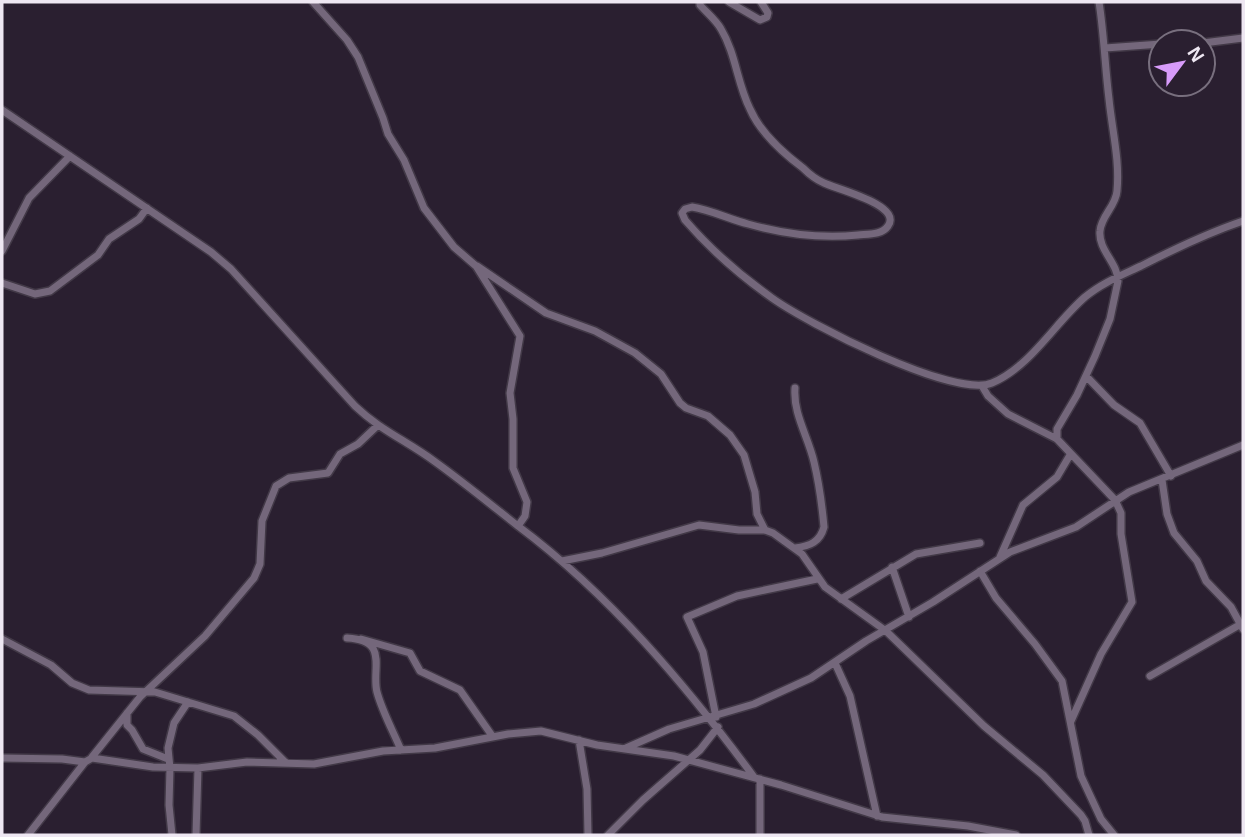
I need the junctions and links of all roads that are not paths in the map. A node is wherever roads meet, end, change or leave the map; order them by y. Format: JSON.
{"nodes":[{"id":1,"x":313,"y":2,"type":"edge"},
{"id":2,"x":700,"y":2,"type":"edge"},
{"id":3,"x":729,"y":2,"type":"edge"},
{"id":4,"x":761,"y":2,"type":"edge"},
{"id":5,"x":1099,"y":2,"type":"edge"},
{"id":6,"x":1243,"y":38,"type":"edge"},
{"id":7,"x":1217,"y":41,"type":"edge"},
{"id":8,"x":1147,"y":45,"type":"edge"},
{"id":9,"x":1105,"y":48,"type":"junction"},
{"id":10,"x":2,"y":110,"type":"edge"},
{"id":11,"x":70,"y":156,"type":"junction"},
{"id":12,"x":147,"y":208,"type":"junction"},
{"id":13,"x":1243,"y":221,"type":"edge"},
{"id":14,"x":2,"y":251,"type":"edge"},
{"id":15,"x":476,"y":266,"type":"junction"},
{"id":16,"x":1119,"y":276,"type":"junction"},
{"id":17,"x":2,"y":283,"type":"edge"},
{"id":18,"x":1086,"y":376,"type":"junction"},
{"id":19,"x":982,"y":386,"type":"junction"},
{"id":20,"x":795,"y":388,"type":"dead end"},
{"id":21,"x":377,"y":426,"type":"junction"},
{"id":22,"x":1057,"y":439,"type":"junction"},
{"id":23,"x":1243,"y":445,"type":"edge"},
{"id":24,"x":1070,"y":455,"type":"junction"},
{"id":25,"x":1171,"y":476,"type":"junction"},
{"id":26,"x":1161,"y":480,"type":"junction"},
{"id":27,"x":1115,"y":500,"type":"junction"},
{"id":28,"x":518,"y":526,"type":"junction"},
{"id":29,"x":765,"y":530,"type":"junction"},
{"id":30,"x":980,"y":543,"type":"dead end"},
{"id":31,"x":795,"y":548,"type":"junction"},
{"id":32,"x":999,"y":558,"type":"junction"},
{"id":33,"x":562,"y":561,"type":"junction"},
{"id":34,"x":892,"y":567,"type":"junction"},
{"id":35,"x":980,"y":571,"type":"junction"},
{"id":36,"x":817,"y":579,"type":"junction"},
{"id":37,"x":841,"y":599,"type":"junction"},
{"id":38,"x":909,"y":617,"type":"junction"},
{"id":39,"x":1242,"y":627,"type":"edge"},
{"id":40,"x":886,"y":631,"type":"junction"},
{"id":41,"x":347,"y":638,"type":"dead end"},
{"id":42,"x":2,"y":639,"type":"edge"},
{"id":43,"x":361,"y":639,"type":"junction"},
{"id":44,"x":835,"y":663,"type":"junction"},
{"id":45,"x":1150,"y":676,"type":"dead end"},
{"id":46,"x":145,"y":691,"type":"junction"},
{"id":47,"x":188,"y":702,"type":"junction"},
{"id":48,"x":127,"y":713,"type":"junction"},
{"id":49,"x":713,"y":717,"type":"junction"},
{"id":50,"x":1071,"y":721,"type":"junction"},
{"id":51,"x":718,"y":727,"type":"junction"},
{"id":52,"x":493,"y":737,"type":"junction"},
{"id":53,"x":579,"y":740,"type":"junction"},
{"id":54,"x":625,"y":748,"type":"junction"},
{"id":55,"x":401,"y":750,"type":"junction"},
{"id":56,"x":2,"y":758,"type":"edge"},
{"id":57,"x":88,"y":760,"type":"junction"},
{"id":58,"x":690,"y":760,"type":"junction"},
{"id":59,"x":169,"y":763,"type":"junction"},
{"id":60,"x":287,"y":763,"type":"junction"},
{"id":61,"x":198,"y":768,"type":"junction"},
{"id":62,"x":757,"y":779,"type":"junction"},
{"id":63,"x":877,"y":816,"type":"junction"},
{"id":64,"x":28,"y":835,"type":"edge"},
{"id":65,"x":172,"y":835,"type":"edge"},
{"id":66,"x":195,"y":835,"type":"edge"},
{"id":67,"x":588,"y":835,"type":"edge"},
{"id":68,"x":608,"y":835,"type":"edge"},
{"id":69,"x":760,"y":835,"type":"edge"},
{"id":70,"x":1014,"y":835,"type":"edge"},
{"id":71,"x":1089,"y":835,"type":"edge"},
{"id":72,"x":1114,"y":835,"type":"edge"}],
"edges":[{"from":1,"to":15,"type":"street"},
{"from":2,"to":19,"type":"street"},
{"from":3,"to":4,"type":"street"},
{"from":5,"to":9,"type":"street"},
{"from":6,"to":7,"type":"street"},
{"from":8,"to":9,"type":"street"},
{"from":9,"to":16,"type":"street"},
{"from":10,"to":11,"type":"street"},
{"from":11,"to":12,"type":"street"},
{"from":11,"to":14,"type":"street"},
{"from":12,"to":17,"type":"street"},
{"from":12,"to":21,"type":"street"},
{"from":13,"to":16,"type":"street"},
{"from":15,"to":28,"type":"street"},
{"from":15,"to":29,"type":"street"},
{"from":16,"to":18,"type":"street"},
{"from":16,"to":19,"type":"street"},
{"from":18,"to":22,"type":"street"},
{"from":18,"to":25,"type":"street"},
{"from":19,"to":22,"type":"street"},
{"from":20,"to":31,"type":"street"},
{"from":21,"to":28,"type":"street"},
{"from":21,"to":46,"type":"street"},
{"from":22,"to":24,"type":"street"},
{"from":23,"to":25,"type":"street"},
{"from":24,"to":27,"type":"street"},
{"from":24,"to":32,"type":"street"},
{"from":25,"to":26,"type":"street"},
{"from":26,"to":27,"type":"street"},
{"from":26,"to":39,"type":"street"},
{"from":27,"to":32,"type":"street"},
{"from":27,"to":50,"type":"street"},
{"from":28,"to":33,"type":"street"},
{"from":29,"to":31,"type":"street"},
{"from":29,"to":33,"type":"street"},
{"from":30,"to":34,"type":"street"},
{"from":31,"to":36,"type":"street"},
{"from":32,"to":35,"type":"street"},
{"from":33,"to":49,"type":"street"},
{"from":34,"to":37,"type":"street"},
{"from":34,"to":38,"type":"street"},
{"from":35,"to":38,"type":"street"},
{"from":35,"to":50,"type":"street"},
{"from":36,"to":37,"type":"street"},
{"from":36,"to":49,"type":"street"},
{"from":37,"to":40,"type":"street"},
{"from":38,"to":40,"type":"street"},
{"from":39,"to":45,"type":"street"},
{"from":40,"to":44,"type":"street"},
{"from":40,"to":71,"type":"street"},
{"from":41,"to":43,"type":"street"},
{"from":42,"to":46,"type":"street"},
{"from":43,"to":52,"type":"street"},
{"from":43,"to":55,"type":"street"},
{"from":44,"to":49,"type":"street"},
{"from":44,"to":63,"type":"street"},
{"from":46,"to":47,"type":"street"},
{"from":46,"to":48,"type":"street"},
{"from":47,"to":59,"type":"street"},
{"from":47,"to":60,"type":"street"},
{"from":48,"to":57,"type":"street"},
{"from":48,"to":59,"type":"street"},
{"from":49,"to":51,"type":"street"},
{"from":49,"to":54,"type":"street"},
{"from":50,"to":72,"type":"street"},
{"from":51,"to":58,"type":"street"},
{"from":51,"to":62,"type":"street"},
{"from":52,"to":53,"type":"street"},
{"from":52,"to":55,"type":"street"},
{"from":53,"to":54,"type":"street"},
{"from":53,"to":67,"type":"street"},
{"from":54,"to":58,"type":"street"},
{"from":55,"to":60,"type":"street"},
{"from":56,"to":57,"type":"street"},
{"from":57,"to":59,"type":"street"},
{"from":57,"to":64,"type":"street"},
{"from":58,"to":62,"type":"street"},
{"from":58,"to":68,"type":"street"},
{"from":59,"to":61,"type":"street"},
{"from":59,"to":65,"type":"street"},
{"from":60,"to":61,"type":"street"},
{"from":61,"to":66,"type":"street"},
{"from":62,"to":63,"type":"street"},
{"from":62,"to":69,"type":"street"},
{"from":63,"to":70,"type":"street"}]}
